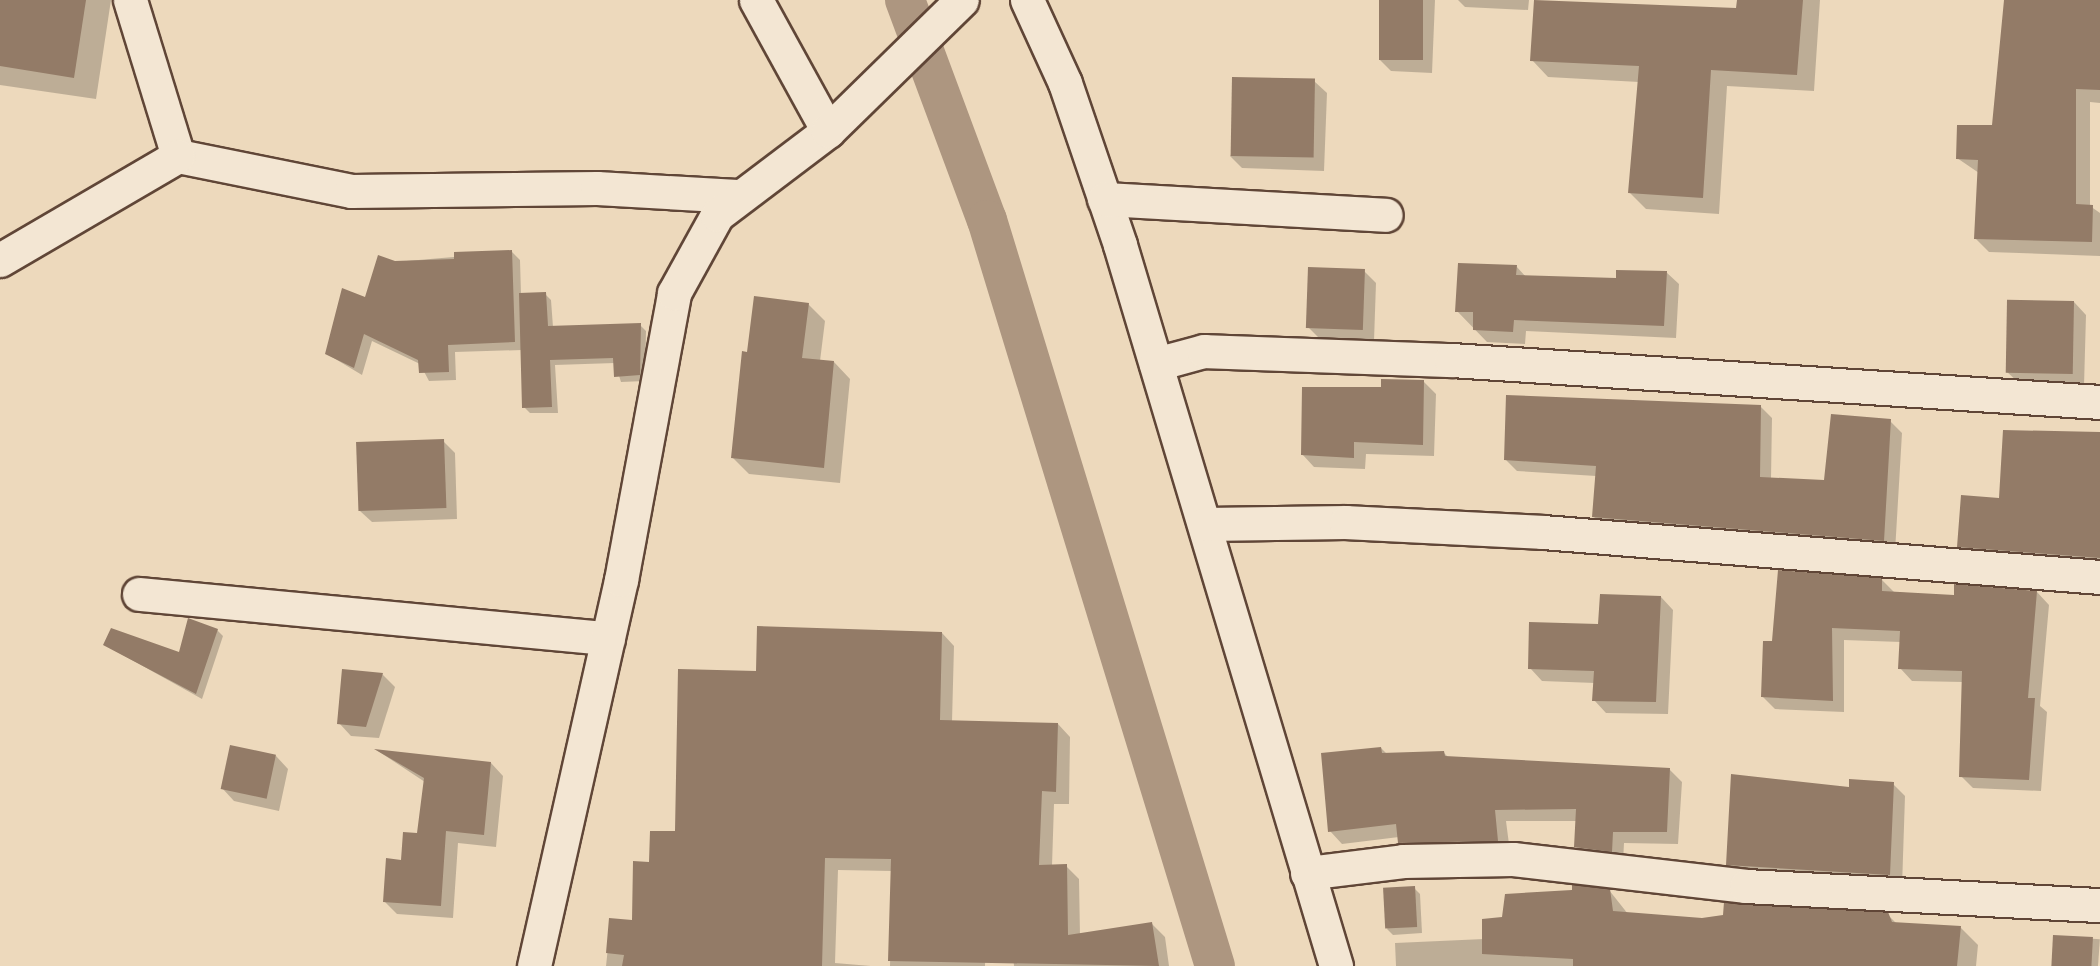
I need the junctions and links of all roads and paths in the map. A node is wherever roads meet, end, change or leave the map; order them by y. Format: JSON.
{"nodes":[{"id":1,"x":130,"y":0,"type":"edge"},
{"id":2,"x":756,"y":0,"type":"edge"},
{"id":3,"x":962,"y":0,"type":"edge"},
{"id":4,"x":1027,"y":0,"type":"edge"},
{"id":5,"x":828,"y":131,"type":"junction"},
{"id":6,"x":178,"y":156,"type":"junction"},
{"id":7,"x":737,"y":196,"type":"junction"},
{"id":8,"x":1104,"y":199,"type":"junction"},
{"id":9,"x":1386,"y":215,"type":"dead end"},
{"id":10,"x":0,"y":260,"type":"edge"},
{"id":11,"x":1156,"y":364,"type":"junction"},
{"id":12,"x":2100,"y":402,"type":"edge"},
{"id":13,"x":1205,"y":524,"type":"junction"},
{"id":14,"x":2100,"y":577,"type":"edge"},
{"id":15,"x":139,"y":594,"type":"dead end"},
{"id":16,"x":608,"y":638,"type":"junction"},
{"id":17,"x":1307,"y":873,"type":"junction"},
{"id":18,"x":2100,"y":905,"type":"edge"},
{"id":19,"x":534,"y":966,"type":"edge"},
{"id":20,"x":1336,"y":966,"type":"edge"}],
"edges":[{"from":1,"to":6,"type":"street"},
{"from":2,"to":5,"type":"street"},
{"from":3,"to":5,"type":"street"},
{"from":4,"to":8,"type":"street"},
{"from":5,"to":7,"type":"street"},
{"from":6,"to":7,"type":"street"},
{"from":6,"to":10,"type":"street"},
{"from":7,"to":16,"type":"street"},
{"from":8,"to":9,"type":"street"},
{"from":8,"to":11,"type":"street"},
{"from":11,"to":12,"type":"street"},
{"from":11,"to":13,"type":"street"},
{"from":13,"to":14,"type":"street"},
{"from":13,"to":17,"type":"street"},
{"from":15,"to":16,"type":"street"},
{"from":16,"to":19,"type":"street"},
{"from":17,"to":18,"type":"street"},
{"from":17,"to":20,"type":"street"}]}
